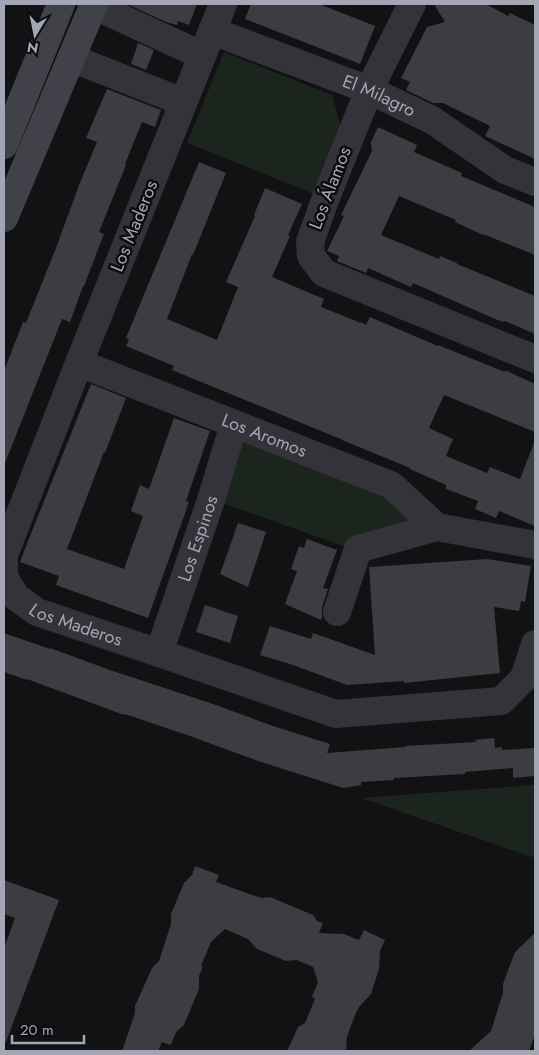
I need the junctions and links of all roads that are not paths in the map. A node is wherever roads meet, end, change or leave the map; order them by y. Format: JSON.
{"nodes":[{"id":1,"x":61,"y":4,"type":"edge"},
{"id":2,"x":94,"y":4,"type":"edge"},
{"id":3,"x":223,"y":4,"type":"edge"},
{"id":4,"x":412,"y":4,"type":"edge"},
{"id":5,"x":207,"y":43,"type":"junction"},
{"id":6,"x":71,"y":58,"type":"junction"},
{"id":7,"x":369,"y":90,"type":"junction"},
{"id":8,"x":183,"y":102,"type":"junction"},
{"id":9,"x":4,"y":145,"type":"edge"},
{"id":10,"x":535,"y":182,"type":"edge"},
{"id":11,"x":4,"y":218,"type":"edge"},
{"id":12,"x":535,"y":359,"type":"edge"},
{"id":13,"x":79,"y":363,"type":"junction"},
{"id":14,"x":234,"y":424,"type":"junction"},
{"id":15,"x":437,"y":527,"type":"junction"},
{"id":16,"x":535,"y":545,"type":"edge"},
{"id":17,"x":337,"y":612,"type":"dead end"},
{"id":18,"x":535,"y":644,"type":"edge"},
{"id":19,"x":159,"y":653,"type":"junction"}],
"edges":[{"from":1,"to":9,"type":"main road"},
{"from":2,"to":5,"type":"street"},
{"from":2,"to":6,"type":"main road"},
{"from":3,"to":5,"type":"street","name":"Los Maderos"},
{"from":4,"to":7,"type":"street","name":"Los Álamos"},
{"from":5,"to":7,"type":"street","name":"El Milagro"},
{"from":5,"to":8,"type":"street","name":"Los Maderos"},
{"from":6,"to":8,"type":"street"},
{"from":6,"to":11,"type":"main road"},
{"from":7,"to":10,"type":"street","name":"El Milagro"},
{"from":7,"to":12,"type":"street","name":"Los Álamos"},
{"from":8,"to":13,"type":"street","name":"Los Maderos"},
{"from":13,"to":14,"type":"street","name":"Los Aromos"},
{"from":13,"to":19,"type":"street","name":"Los Maderos"},
{"from":14,"to":15,"type":"street","name":"Los Aromos"},
{"from":14,"to":19,"type":"street","name":"Los Espinos"},
{"from":15,"to":16,"type":"street"},
{"from":15,"to":17,"type":"street"},
{"from":18,"to":19,"type":"street","name":"Los Maderos"}]}
